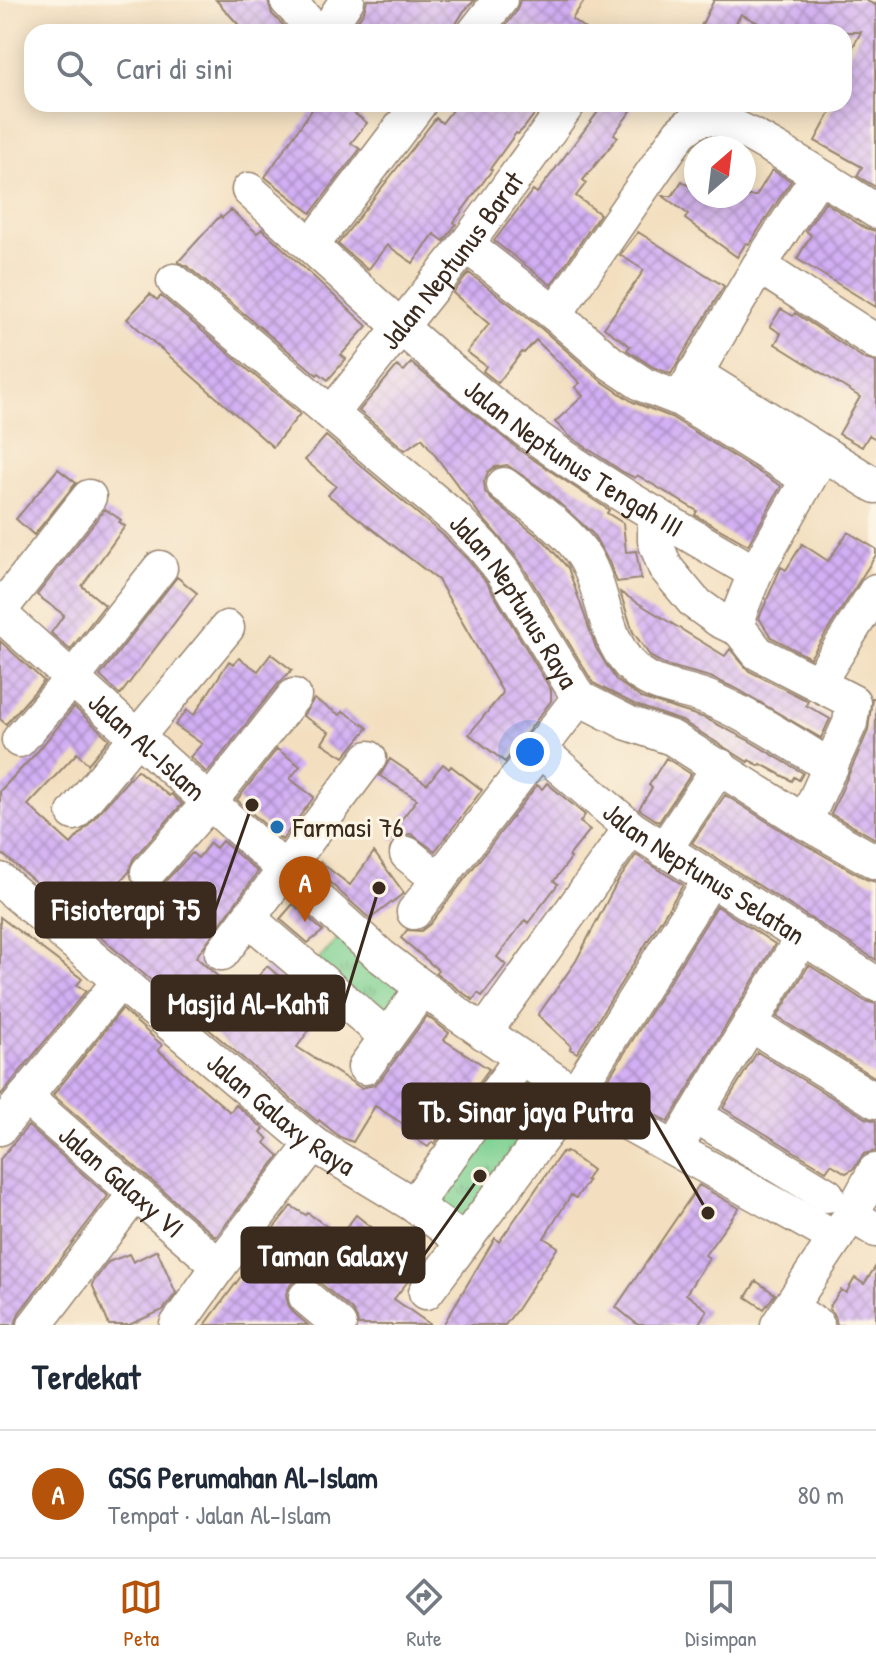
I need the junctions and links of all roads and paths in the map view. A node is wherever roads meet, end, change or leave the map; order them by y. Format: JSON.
{"nodes":[{"id":1,"x":287,"y":0,"type":"edge"},
{"id":2,"x":347,"y":0,"type":"edge"},
{"id":3,"x":500,"y":0,"type":"edge"},
{"id":4,"x":310,"y":24,"type":"edge"},
{"id":5,"x":331,"y":24,"type":"edge"},
{"id":6,"x":481,"y":24,"type":"edge"},
{"id":7,"x":401,"y":112,"type":"edge"},
{"id":8,"x":562,"y":112,"type":"edge"},
{"id":9,"x":818,"y":176,"type":"junction"},
{"id":10,"x":249,"y":190,"type":"dead end"},
{"id":11,"x":876,"y":211,"type":"edge"},
{"id":12,"x":312,"y":245,"type":"junction"},
{"id":13,"x":466,"y":245,"type":"junction"},
{"id":14,"x":759,"y":266,"type":"junction"},
{"id":15,"x":174,"y":281,"type":"dead end"},
{"id":16,"x":555,"y":314,"type":"junction"},
{"id":17,"x":401,"y":327,"type":"junction"},
{"id":18,"x":876,"y":342,"type":"edge"},
{"id":19,"x":687,"y":386,"type":"junction"},
{"id":20,"x":332,"y":413,"type":"junction"},
{"id":21,"x":816,"y":466,"type":"junction"},
{"id":22,"x":504,"y":485,"type":"dead end"},
{"id":23,"x":876,"y":486,"type":"edge"},
{"id":24,"x":89,"y":497,"type":"dead end"},
{"id":25,"x":655,"y":514,"type":"junction"},
{"id":26,"x":160,"y":568,"type":"dead end"},
{"id":27,"x":755,"y":573,"type":"junction"},
{"id":28,"x":876,"y":591,"type":"edge"},
{"id":29,"x":0,"y":612,"type":"edge"},
{"id":30,"x":227,"y":628,"type":"dead end"},
{"id":31,"x":855,"y":628,"type":"junction"},
{"id":32,"x":740,"y":630,"type":"junction"},
{"id":33,"x":72,"y":679,"type":"junction"},
{"id":34,"x":818,"y":683,"type":"junction"},
{"id":35,"x":294,"y":696,"type":"dead end"},
{"id":36,"x":579,"y":698,"type":"junction"},
{"id":37,"x":853,"y":702,"type":"junction"},
{"id":38,"x":136,"y":737,"type":"junction"},
{"id":39,"x":19,"y":740,"type":"dead end"},
{"id":40,"x":540,"y":750,"type":"junction"},
{"id":41,"x":369,"y":758,"type":"dead end"},
{"id":42,"x":720,"y":766,"type":"junction"},
{"id":43,"x":831,"y":767,"type":"junction"},
{"id":44,"x":209,"y":803,"type":"junction"},
{"id":45,"x":74,"y":813,"type":"dead end"},
{"id":46,"x":805,"y":822,"type":"junction"},
{"id":47,"x":631,"y":828,"type":"junction"},
{"id":48,"x":664,"y":850,"type":"junction"},
{"id":49,"x":407,"y":854,"type":"dead end"},
{"id":50,"x":876,"y":862,"type":"edge"},
{"id":51,"x":285,"y":869,"type":"junction"},
{"id":52,"x":148,"y":872,"type":"dead end"},
{"id":53,"x":439,"y":880,"type":"junction"},
{"id":54,"x":710,"y":880,"type":"junction"},
{"id":55,"x":3,"y":889,"type":"edge"},
{"id":56,"x":414,"y":912,"type":"dead end"},
{"id":57,"x":248,"y":918,"type":"junction"},
{"id":58,"x":803,"y":936,"type":"junction"},
{"id":59,"x":222,"y":953,"type":"dead end"},
{"id":60,"x":119,"y":982,"type":"junction"},
{"id":61,"x":876,"y":984,"type":"edge"},
{"id":62,"x":423,"y":988,"type":"junction"},
{"id":63,"x":750,"y":1024,"type":"junction"},
{"id":64,"x":484,"y":1033,"type":"junction"},
{"id":65,"x":387,"y":1037,"type":"junction"},
{"id":66,"x":521,"y":1059,"type":"junction"},
{"id":67,"x":365,"y":1067,"type":"dead end"},
{"id":68,"x":575,"y":1094,"type":"junction"},
{"id":69,"x":25,"y":1097,"type":"junction"},
{"id":70,"x":876,"y":1101,"type":"edge"},
{"id":71,"x":695,"y":1115,"type":"junction"},
{"id":72,"x":0,"y":1128,"type":"edge"},
{"id":73,"x":313,"y":1144,"type":"junction"},
{"id":74,"x":676,"y":1147,"type":"junction"},
{"id":75,"x":876,"y":1171,"type":"edge"},
{"id":76,"x":135,"y":1194,"type":"junction"},
{"id":77,"x":414,"y":1205,"type":"junction"},
{"id":78,"x":847,"y":1220,"type":"edge"},
{"id":79,"x":463,"y":1241,"type":"junction"},
{"id":80,"x":219,"y":1266,"type":"junction"},
{"id":81,"x":426,"y":1292,"type":"dead end"},
{"id":82,"x":306,"y":1297,"type":"dead end"},
{"id":83,"x":797,"y":1319,"type":"edge"},
{"id":84,"x":45,"y":1321,"type":"edge"},
{"id":85,"x":177,"y":1325,"type":"edge"},
{"id":86,"x":339,"y":1325,"type":"edge"}],
"edges":[{"from":1,"to":4,"type":"street"},
{"from":2,"to":5,"type":"street"},
{"from":3,"to":6,"type":"street"},
{"from":7,"to":12,"type":"street"},
{"from":8,"to":13,"type":"street","name":"Jalan Neptunus Barat"},
{"from":9,"to":11,"type":"street"},
{"from":9,"to":14,"type":"street"},
{"from":9,"to":16,"type":"street"},
{"from":10,"to":12,"type":"street","name":"Jalan Neptunus Tengah III"},
{"from":12,"to":17,"type":"street","name":"Jalan Neptunus Tengah III"},
{"from":13,"to":16,"type":"street"},
{"from":13,"to":17,"type":"street","name":"Jalan Neptunus Barat"},
{"from":14,"to":18,"type":"street"},
{"from":14,"to":19,"type":"street"},
{"from":15,"to":20,"type":"street","name":"Jalan Neptunus Raya"},
{"from":16,"to":19,"type":"street"},
{"from":17,"to":20,"type":"street","name":"Jalan Neptunus Barat"},
{"from":17,"to":25,"type":"street","name":"Jalan Neptunus Tengah III"},
{"from":19,"to":21,"type":"street"},
{"from":20,"to":36,"type":"street","name":"Jalan Neptunus Raya"},
{"from":21,"to":23,"type":"street"},
{"from":21,"to":27,"type":"street"},
{"from":22,"to":43,"type":"street"},
{"from":24,"to":29,"type":"street"},
{"from":25,"to":27,"type":"street","name":"Jalan Neptunus Tengah III"},
{"from":25,"to":32,"type":"street"},
{"from":26,"to":33,"type":"street"},
{"from":27,"to":32,"type":"street"},
{"from":28,"to":31,"type":"street"},
{"from":29,"to":33,"type":"street","name":"Jalan Al-Islam"},
{"from":30,"to":38,"type":"street"},
{"from":31,"to":34,"type":"street"},
{"from":31,"to":37,"type":"street"},
{"from":32,"to":34,"type":"street"},
{"from":33,"to":38,"type":"street","name":"Jalan Al-Islam"},
{"from":33,"to":39,"type":"street"},
{"from":34,"to":37,"type":"street"},
{"from":35,"to":44,"type":"street"},
{"from":36,"to":40,"type":"street"},
{"from":36,"to":42,"type":"street","name":"Jalan Neptunus Raya"},
{"from":37,"to":43,"type":"street"},
{"from":38,"to":44,"type":"street","name":"Jalan Al-Islam"},
{"from":38,"to":45,"type":"street"},
{"from":40,"to":47,"type":"street","name":"Jalan Neptunus Selatan"},
{"from":40,"to":53,"type":"street"},
{"from":41,"to":51,"type":"street"},
{"from":42,"to":46,"type":"street","name":"Jalan Neptunus Raya"},
{"from":42,"to":48,"type":"street"},
{"from":43,"to":46,"type":"street"},
{"from":44,"to":51,"type":"street","name":"Jalan Al-Islam"},
{"from":44,"to":52,"type":"street"},
{"from":46,"to":50,"type":"street","name":"Jalan Neptunus Raya"},
{"from":47,"to":48,"type":"street","name":"Jalan Neptunus Selatan"},
{"from":47,"to":64,"type":"street"},
{"from":48,"to":54,"type":"street","name":"Jalan Neptunus Selatan"},
{"from":49,"to":53,"type":"street"},
{"from":51,"to":57,"type":"street"},
{"from":51,"to":62,"type":"street","name":"Jalan Al-Islam"},
{"from":53,"to":56,"type":"street"},
{"from":54,"to":58,"type":"street","name":"Jalan Neptunus Selatan"},
{"from":54,"to":68,"type":"street"},
{"from":55,"to":60,"type":"street","name":"Jalan Galaxy Raya"},
{"from":57,"to":59,"type":"street"},
{"from":57,"to":65,"type":"street"},
{"from":58,"to":61,"type":"street","name":"Jalan Neptunus Selatan"},
{"from":58,"to":63,"type":"street"},
{"from":60,"to":69,"type":"street"},
{"from":60,"to":73,"type":"street","name":"Jalan Galaxy Raya"},
{"from":62,"to":64,"type":"street","name":"Jalan Al-Islam"},
{"from":62,"to":65,"type":"street"},
{"from":63,"to":70,"type":"street"},
{"from":63,"to":71,"type":"street"},
{"from":64,"to":66,"type":"street","name":"Jalan Al-Islam"},
{"from":65,"to":67,"type":"street"},
{"from":66,"to":68,"type":"street","name":"Jalan Al-Islam"},
{"from":66,"to":77,"type":"street"},
{"from":68,"to":74,"type":"street","name":"Jalan Al-Islam"},
{"from":68,"to":79,"type":"street"},
{"from":69,"to":72,"type":"street"},
{"from":69,"to":76,"type":"street","name":"Jalan Galaxy VI"},
{"from":71,"to":74,"type":"street"},
{"from":71,"to":78,"type":"street"},
{"from":73,"to":77,"type":"street","name":"Jalan Galaxy Raya"},
{"from":73,"to":80,"type":"street"},
{"from":74,"to":78,"type":"street","name":"Jalan Al-Islam"},
{"from":75,"to":78,"type":"street"},
{"from":76,"to":80,"type":"street","name":"Jalan Galaxy VI"},
{"from":76,"to":84,"type":"street"},
{"from":77,"to":79,"type":"street","name":"Jalan Galaxy Raya"},
{"from":78,"to":83,"type":"street"},
{"from":79,"to":81,"type":"street"},
{"from":80,"to":85,"type":"street"},
{"from":82,"to":86,"type":"street"}]}
